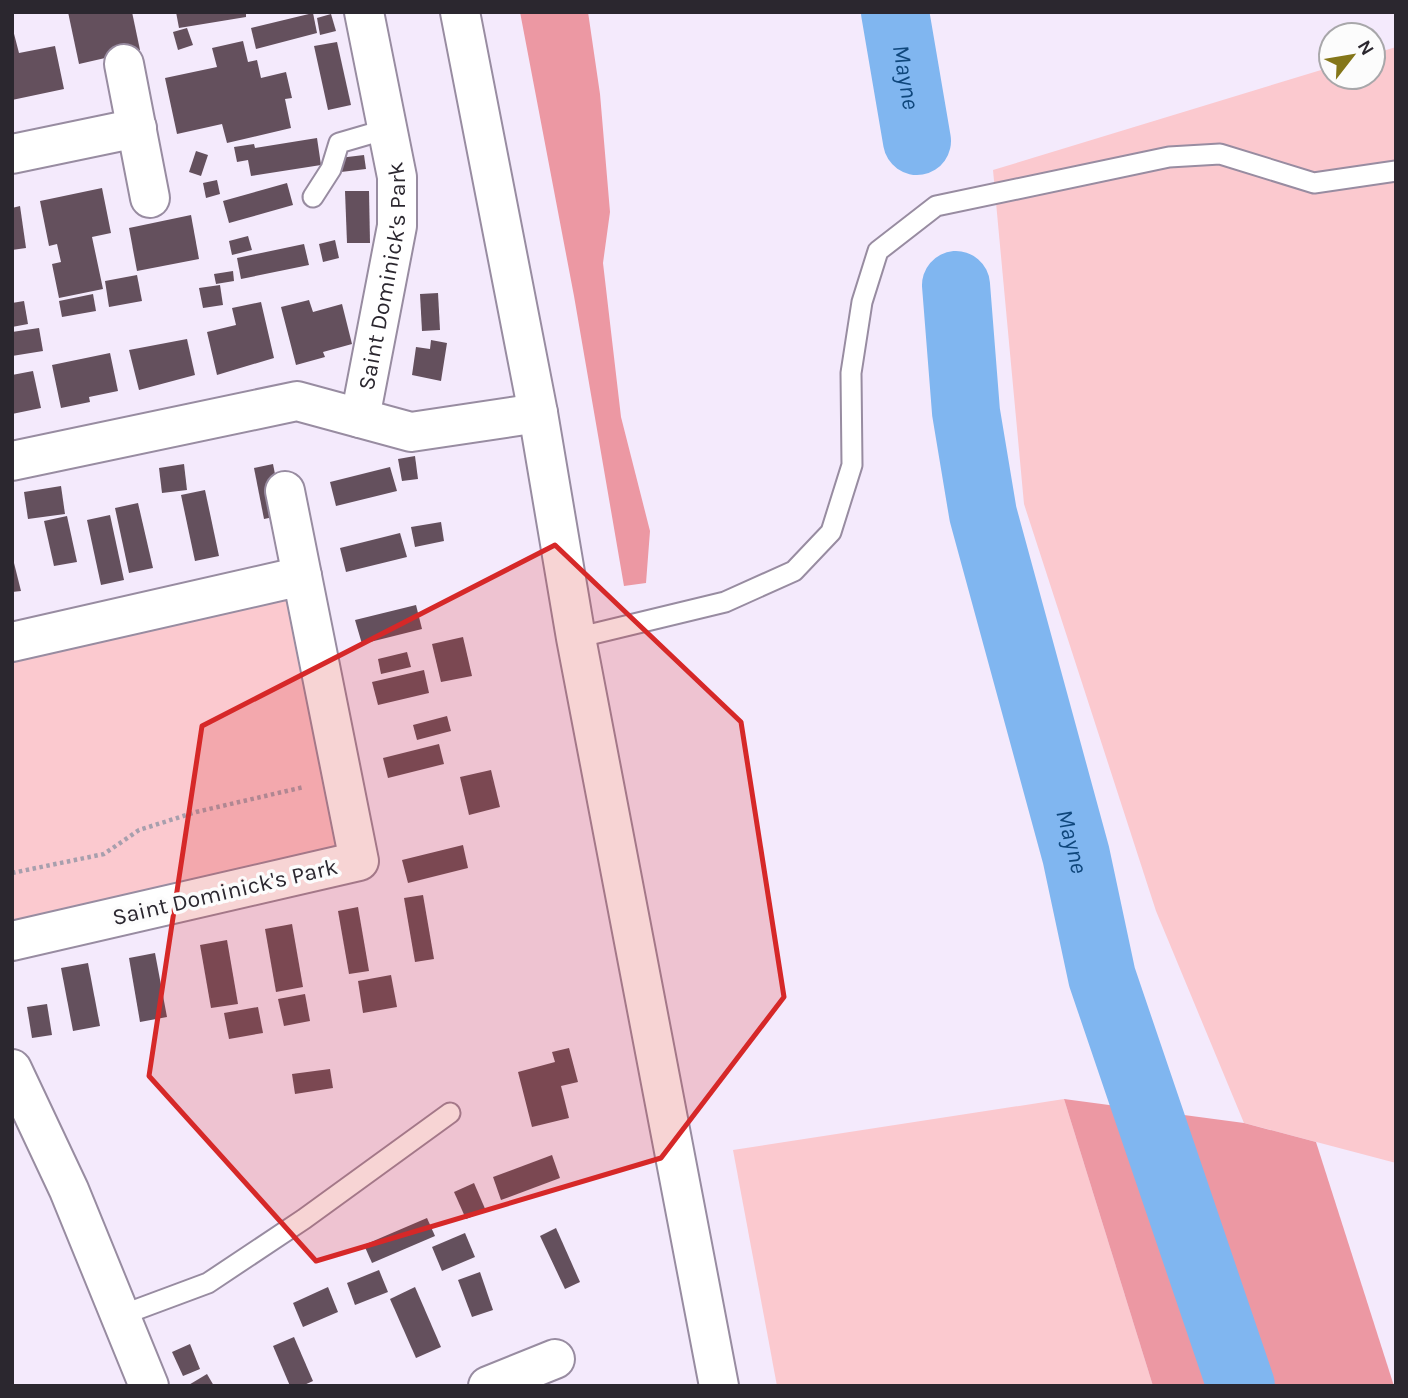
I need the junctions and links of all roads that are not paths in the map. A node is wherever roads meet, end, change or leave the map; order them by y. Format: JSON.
{"nodes":[{"id":1,"x":364,"y":12,"type":"edge"},
{"id":2,"x":460,"y":12,"type":"edge"},
{"id":3,"x":124,"y":64,"type":"dead end"},
{"id":4,"x":137,"y":128,"type":"junction"},
{"id":5,"x":387,"y":129,"type":"junction"},
{"id":6,"x":12,"y":154,"type":"edge"},
{"id":7,"x":1396,"y":171,"type":"edge"},
{"id":8,"x":313,"y":197,"type":"dead end"},
{"id":9,"x":150,"y":198,"type":"dead end"},
{"id":10,"x":538,"y":413,"type":"junction"},
{"id":11,"x":360,"y":418,"type":"junction"},
{"id":12,"x":12,"y":461,"type":"edge"},
{"id":13,"x":285,"y":491,"type":"dead end"},
{"id":14,"x":302,"y":576,"type":"junction"},
{"id":15,"x":576,"y":638,"type":"junction"},
{"id":16,"x":12,"y":642,"type":"edge"},
{"id":17,"x":12,"y":941,"type":"edge"},
{"id":18,"x":12,"y":1069,"type":"edge"},
{"id":19,"x":450,"y":1113,"type":"dead end"},
{"id":20,"x":122,"y":1315,"type":"junction"},
{"id":21,"x":555,"y":1359,"type":"dead end"},
{"id":22,"x":149,"y":1386,"type":"edge"},
{"id":23,"x":488,"y":1386,"type":"edge"},
{"id":24,"x":719,"y":1386,"type":"edge"}],
"edges":[{"from":1,"to":5,"type":"street","name":"Saint Dominick's Park"},
{"from":2,"to":10,"type":"street"},
{"from":3,"to":4,"type":"street"},
{"from":4,"to":6,"type":"street"},
{"from":4,"to":9,"type":"street"},
{"from":5,"to":8,"type":"lane"},
{"from":5,"to":11,"type":"street","name":"Saint Dominick's Park"},
{"from":7,"to":15,"type":"lane"},
{"from":10,"to":11,"type":"street","name":"Saint Dominick's Park"},
{"from":10,"to":15,"type":"street"},
{"from":11,"to":12,"type":"street","name":"Saint Dominick's Park"},
{"from":13,"to":14,"type":"street","name":"Saint Dominick's Park"},
{"from":14,"to":16,"type":"street"},
{"from":14,"to":17,"type":"street","name":"Saint Dominick's Park"},
{"from":15,"to":24,"type":"street"},
{"from":18,"to":20,"type":"street"},
{"from":19,"to":20,"type":"lane"},
{"from":20,"to":22,"type":"street"},
{"from":21,"to":23,"type":"street"}]}
